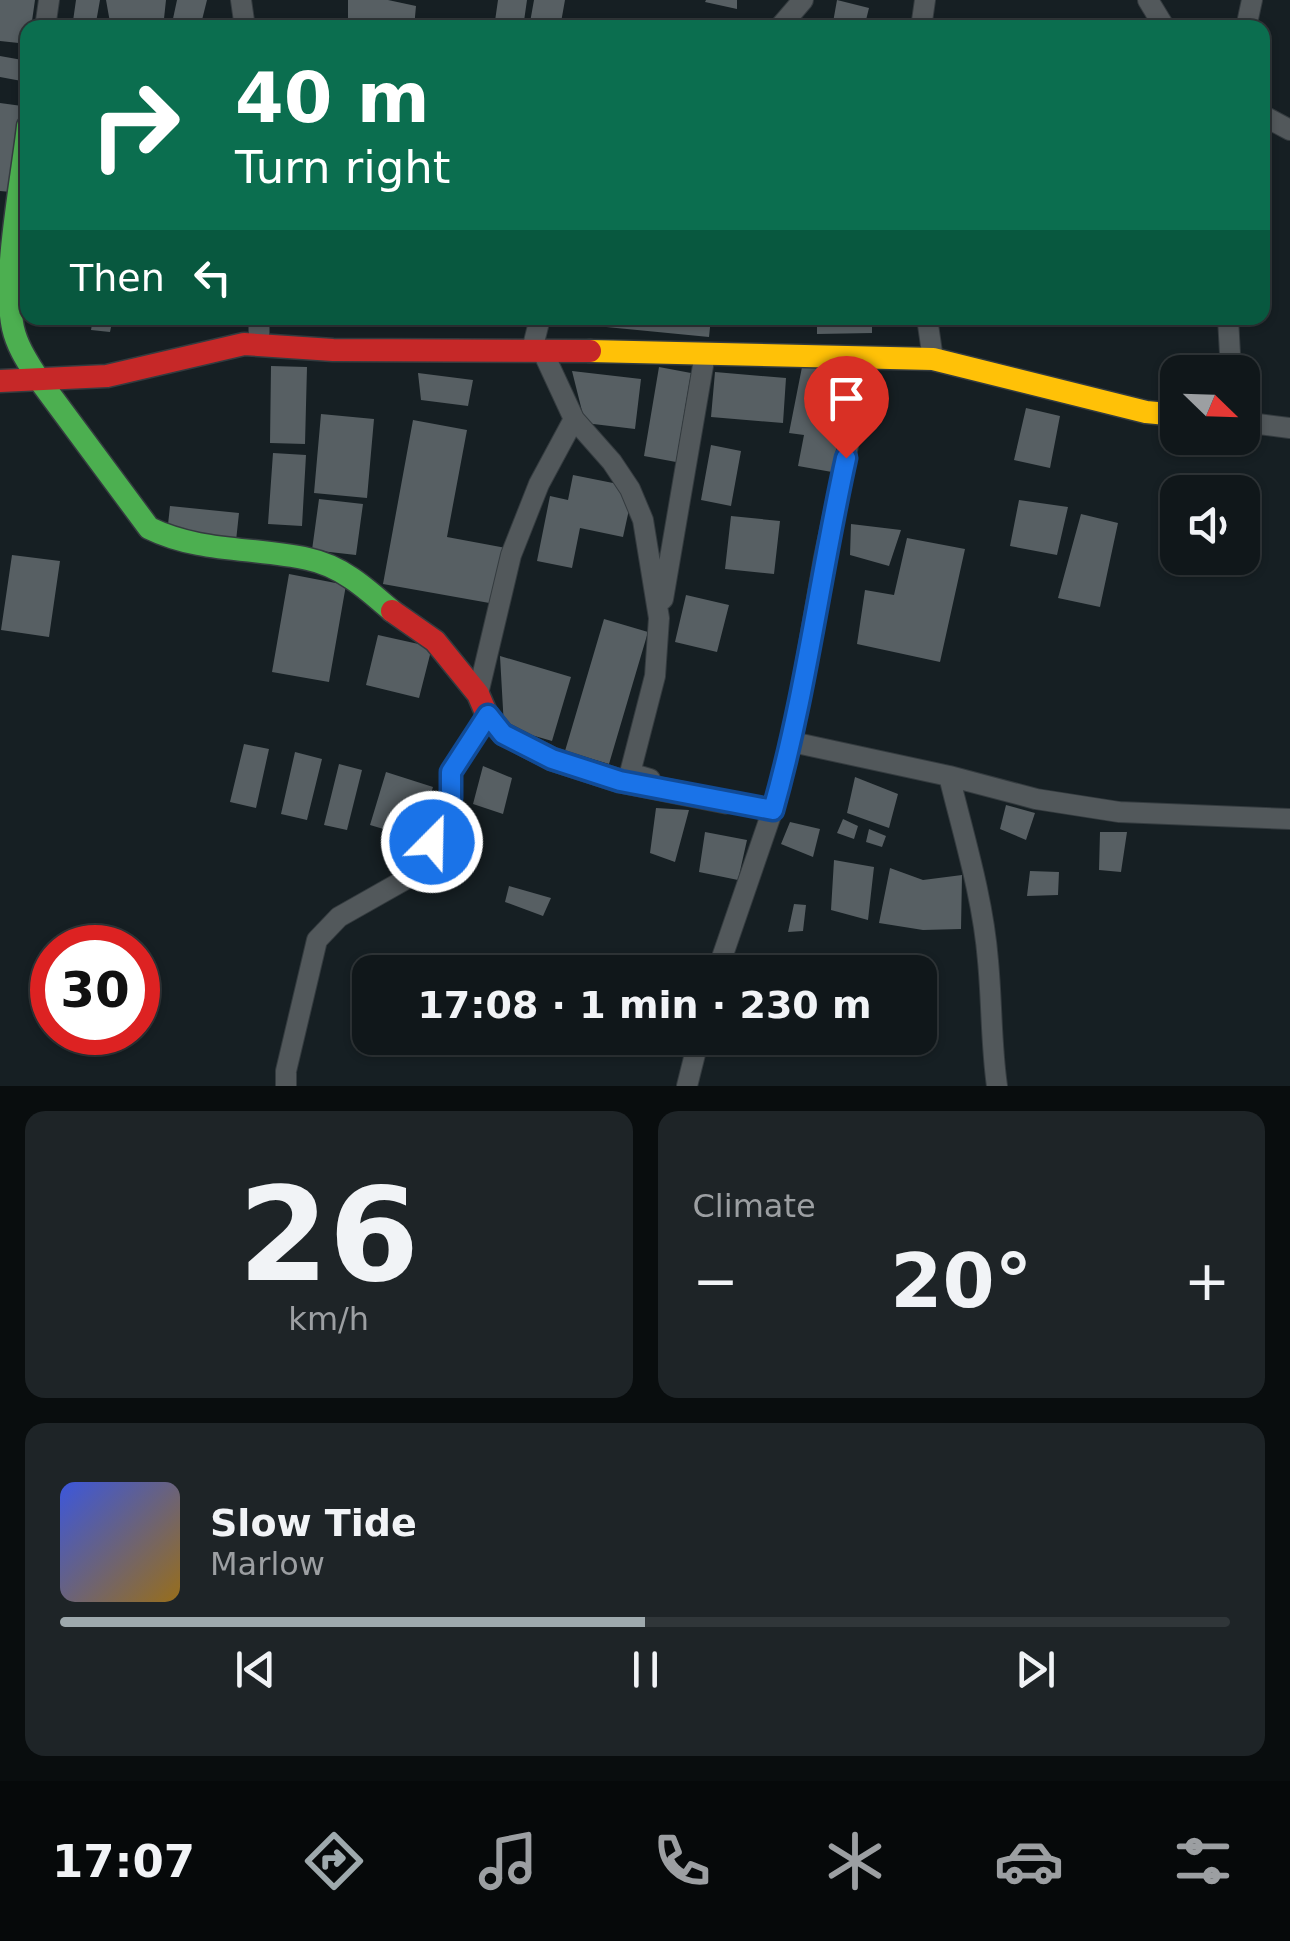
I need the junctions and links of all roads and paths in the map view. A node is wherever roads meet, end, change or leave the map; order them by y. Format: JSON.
{"nodes":[{"id":1,"x":803,"y":0,"type":"edge"},
{"id":2,"x":786,"y":20,"type":"edge"},
{"id":3,"x":20,"y":197,"type":"edge"},
{"id":4,"x":259,"y":325,"type":"edge"},
{"id":5,"x":539,"y":325,"type":"edge"},
{"id":6,"x":928,"y":325,"type":"edge"},
{"id":7,"x":1228,"y":325,"type":"edge"},
{"id":8,"x":259,"y":345,"type":"junction"},
{"id":9,"x":537,"y":350,"type":"junction"},
{"id":10,"x":705,"y":354,"type":"junction"},
{"id":11,"x":1230,"y":355,"type":"edge"},
{"id":12,"x":867,"y":357,"type":"junction"},
{"id":13,"x":933,"y":359,"type":"junction"},
{"id":14,"x":37,"y":377,"type":"junction"},
{"id":15,"x":0,"y":382,"type":"edge"},
{"id":16,"x":1160,"y":413,"type":"edge"},
{"id":17,"x":574,"y":419,"type":"junction"},
{"id":18,"x":1260,"y":424,"type":"edge"},
{"id":19,"x":1290,"y":428,"type":"edge"},
{"id":20,"x":660,"y":618,"type":"junction"},
{"id":21,"x":483,"y":704,"type":"junction"},
{"id":22,"x":792,"y":742,"type":"junction"},
{"id":23,"x":949,"y":776,"type":"junction"},
{"id":24,"x":620,"y":781,"type":"junction"},
{"id":25,"x":726,"y":802,"type":"junction"},
{"id":26,"x":773,"y":810,"type":"junction"},
{"id":27,"x":1290,"y":819,"type":"edge"},
{"id":28,"x":723,"y":955,"type":"edge"},
{"id":29,"x":695,"y":1055,"type":"edge"},
{"id":30,"x":286,"y":1086,"type":"edge"},
{"id":31,"x":687,"y":1086,"type":"edge"},
{"id":32,"x":997,"y":1086,"type":"edge"}],
"edges":[{"from":1,"to":2,"type":"street"},
{"from":3,"to":14,"type":"street"},
{"from":4,"to":8,"type":"street"},
{"from":5,"to":9,"type":"street"},
{"from":6,"to":13,"type":"street"},
{"from":7,"to":11,"type":"street"},
{"from":8,"to":9,"type":"street"},
{"from":8,"to":14,"type":"street"},
{"from":9,"to":10,"type":"street"},
{"from":9,"to":17,"type":"street"},
{"from":10,"to":12,"type":"street"},
{"from":10,"to":20,"type":"street"},
{"from":12,"to":13,"type":"street"},
{"from":12,"to":22,"type":"street"},
{"from":13,"to":16,"type":"street"},
{"from":14,"to":15,"type":"street"},
{"from":14,"to":21,"type":"street"},
{"from":17,"to":20,"type":"street"},
{"from":17,"to":21,"type":"street"},
{"from":18,"to":19,"type":"street"},
{"from":20,"to":24,"type":"street"},
{"from":20,"to":25,"type":"street"},
{"from":21,"to":24,"type":"street"},
{"from":21,"to":30,"type":"street"},
{"from":22,"to":23,"type":"street"},
{"from":22,"to":26,"type":"street"},
{"from":23,"to":27,"type":"street"},
{"from":23,"to":32,"type":"street"},
{"from":24,"to":25,"type":"street"},
{"from":25,"to":26,"type":"street"},
{"from":26,"to":28,"type":"street"},
{"from":29,"to":31,"type":"street"}]}
